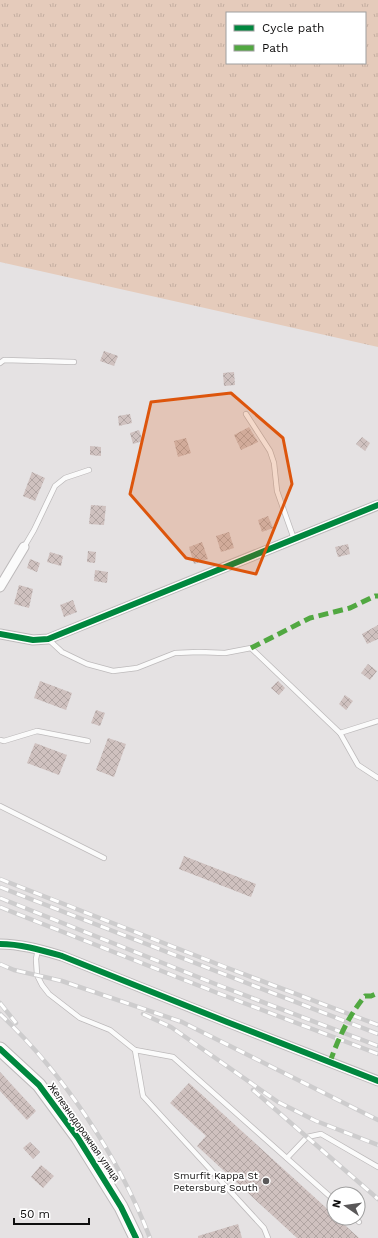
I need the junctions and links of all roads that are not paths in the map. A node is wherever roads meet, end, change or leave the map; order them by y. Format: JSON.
{"nodes":[{"id":1,"x":74,"y":362,"type":"dead end"},
{"id":2,"x":0,"y":363,"type":"edge"},
{"id":3,"x":246,"y":414,"type":"dead end"},
{"id":4,"x":89,"y":470,"type":"dead end"},
{"id":5,"x":378,"y":505,"type":"edge"},
{"id":6,"x":294,"y":539,"type":"junction"},
{"id":7,"x":24,"y":546,"type":"joint"},
{"id":8,"x":0,"y":587,"type":"edge"},
{"id":9,"x":0,"y":634,"type":"edge"},
{"id":10,"x":48,"y":639,"type":"junction"},
{"id":11,"x":378,"y":721,"type":"edge"},
{"id":12,"x":340,"y":733,"type":"junction"},
{"id":13,"x":0,"y":740,"type":"edge"},
{"id":14,"x":88,"y":741,"type":"dead end"},
{"id":15,"x":378,"y":778,"type":"edge"},
{"id":16,"x":0,"y":806,"type":"edge"},
{"id":17,"x":104,"y":858,"type":"dead end"},
{"id":18,"x":0,"y":944,"type":"edge"},
{"id":19,"x":38,"y":949,"type":"junction"},
{"id":20,"x":0,"y":1049,"type":"edge"},
{"id":21,"x":135,"y":1050,"type":"junction"},
{"id":22,"x":378,"y":1081,"type":"edge"},
{"id":23,"x":287,"y":1158,"type":"junction"},
{"id":24,"x":378,"y":1167,"type":"edge"},
{"id":25,"x":326,"y":1193,"type":"edge"},
{"id":26,"x":136,"y":1238,"type":"edge"},
{"id":27,"x":268,"y":1238,"type":"edge"}],
"edges":[{"from":1,"to":2,"type":"lane"},
{"from":3,"to":6,"type":"lane"},
{"from":4,"to":7,"type":"lane"},
{"from":5,"to":6,"type":"street"},
{"from":6,"to":10,"type":"street"},
{"from":7,"to":8,"type":"street"},
{"from":9,"to":10,"type":"street"},
{"from":10,"to":12,"type":"lane"},
{"from":11,"to":12,"type":"lane"},
{"from":12,"to":15,"type":"lane"},
{"from":13,"to":14,"type":"lane"},
{"from":16,"to":17,"type":"lane"},
{"from":18,"to":19,"type":"street"},
{"from":19,"to":21,"type":"lane"},
{"from":19,"to":22,"type":"street"},
{"from":20,"to":26,"type":"street","name":"Железнодорожная улица"},
{"from":21,"to":23,"type":"lane"},
{"from":21,"to":27,"type":"lane"},
{"from":23,"to":24,"type":"lane"},
{"from":23,"to":25,"type":"lane"}]}
